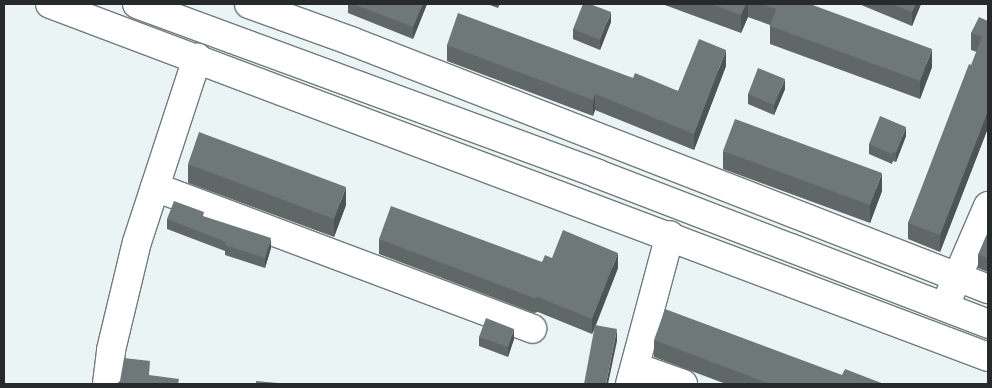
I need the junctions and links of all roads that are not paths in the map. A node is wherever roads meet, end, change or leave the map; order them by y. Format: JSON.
{"nodes":[{"id":1,"x":50,"y":4,"type":"edge"},
{"id":2,"x":137,"y":4,"type":"edge"},
{"id":3,"x":249,"y":4,"type":"edge"},
{"id":4,"x":196,"y":58,"type":"junction"},
{"id":5,"x":609,"y":141,"type":"junction"},
{"id":6,"x":598,"y":174,"type":"junction"},
{"id":7,"x":154,"y":187,"type":"junction"},
{"id":8,"x":988,"y":206,"type":"edge"},
{"id":9,"x":670,"y":235,"type":"junction"},
{"id":10,"x":957,"y":277,"type":"junction"},
{"id":11,"x":988,"y":289,"type":"edge"},
{"id":12,"x":944,"y":307,"type":"junction"},
{"id":13,"x":988,"y":324,"type":"edge"},
{"id":14,"x":532,"y":329,"type":"dead end"},
{"id":15,"x":988,"y":357,"type":"edge"},
{"id":16,"x":632,"y":375,"type":"edge"},
{"id":17,"x":107,"y":384,"type":"edge"},
{"id":18,"x":683,"y":384,"type":"edge"}],
"edges":[{"from":1,"to":4,"type":"main road"},
{"from":2,"to":6,"type":"main road"},
{"from":3,"to":5,"type":"main road"},
{"from":4,"to":7,"type":"main road"},
{"from":4,"to":9,"type":"main road"},
{"from":5,"to":6,"type":"main road"},
{"from":5,"to":10,"type":"main road"},
{"from":6,"to":12,"type":"main road"},
{"from":7,"to":14,"type":"main road"},
{"from":7,"to":17,"type":"main road"},
{"from":8,"to":10,"type":"main road"},
{"from":9,"to":15,"type":"main road"},
{"from":9,"to":16,"type":"main road"},
{"from":10,"to":11,"type":"main road"},
{"from":10,"to":12,"type":"main road"},
{"from":12,"to":13,"type":"main road"},
{"from":16,"to":18,"type":"main road"}]}
